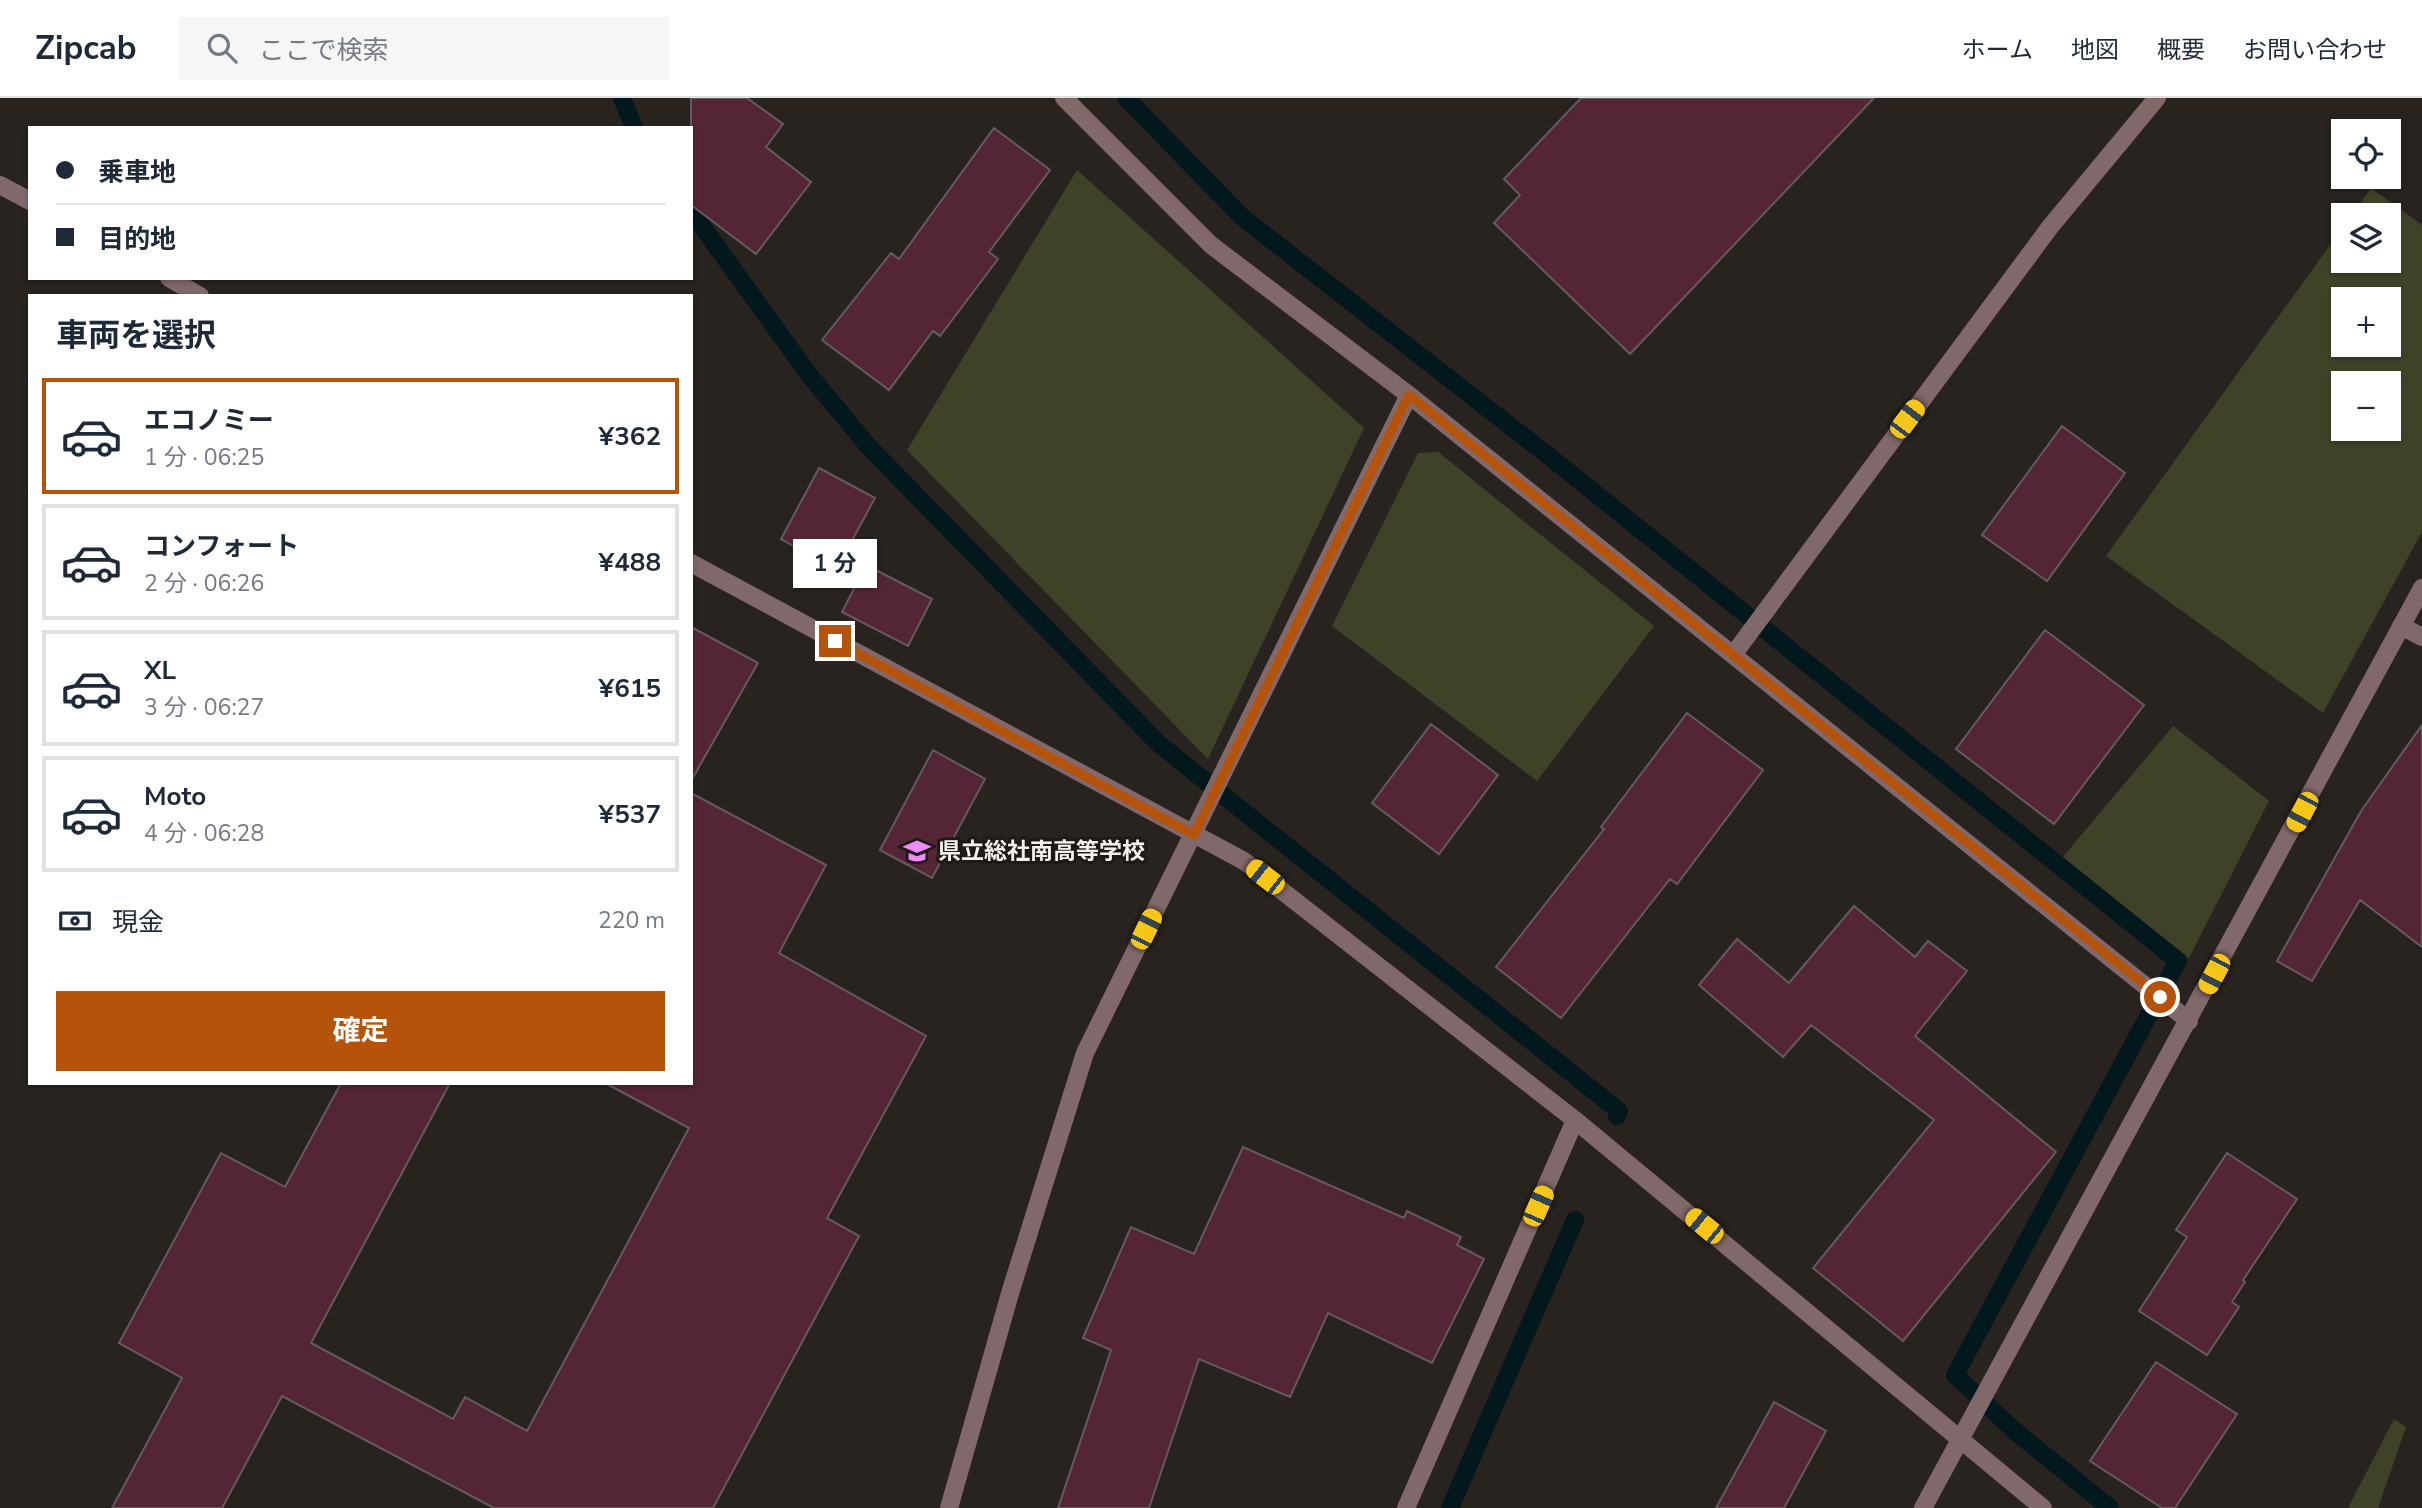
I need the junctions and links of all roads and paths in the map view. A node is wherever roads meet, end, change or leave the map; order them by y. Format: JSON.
{"nodes":[{"id":1,"x":2157,"y":98,"type":"edge"},
{"id":2,"x":1072,"y":101,"type":"edge"},
{"id":3,"x":0,"y":185,"type":"edge"},
{"id":4,"x":28,"y":200,"type":"edge"},
{"id":5,"x":172,"y":280,"type":"edge"},
{"id":6,"x":197,"y":294,"type":"edge"},
{"id":7,"x":1409,"y":395,"type":"junction"},
{"id":8,"x":693,"y":564,"type":"edge"},
{"id":9,"x":2422,"y":588,"type":"edge"},
{"id":10,"x":2401,"y":626,"type":"junction"},
{"id":11,"x":2422,"y":637,"type":"edge"},
{"id":12,"x":1733,"y":655,"type":"junction"},
{"id":13,"x":1194,"y":835,"type":"junction"},
{"id":14,"x":2189,"y":1021,"type":"junction"},
{"id":15,"x":1576,"y":1120,"type":"junction"},
{"id":16,"x":1961,"y":1439,"type":"junction"},
{"id":17,"x":949,"y":1508,"type":"edge"},
{"id":18,"x":1406,"y":1508,"type":"edge"},
{"id":19,"x":1923,"y":1508,"type":"edge"},
{"id":20,"x":2043,"y":1508,"type":"edge"}],
"edges":[{"from":1,"to":12,"type":"street"},
{"from":2,"to":7,"type":"street"},
{"from":3,"to":4,"type":"street"},
{"from":5,"to":6,"type":"street"},
{"from":7,"to":12,"type":"street"},
{"from":7,"to":13,"type":"street"},
{"from":8,"to":13,"type":"street"},
{"from":9,"to":10,"type":"street"},
{"from":10,"to":11,"type":"street"},
{"from":10,"to":14,"type":"street"},
{"from":12,"to":14,"type":"street"},
{"from":13,"to":15,"type":"street"},
{"from":13,"to":17,"type":"street"},
{"from":14,"to":16,"type":"street"},
{"from":15,"to":16,"type":"street"},
{"from":15,"to":18,"type":"street"},
{"from":16,"to":19,"type":"street"},
{"from":16,"to":20,"type":"street"}]}
